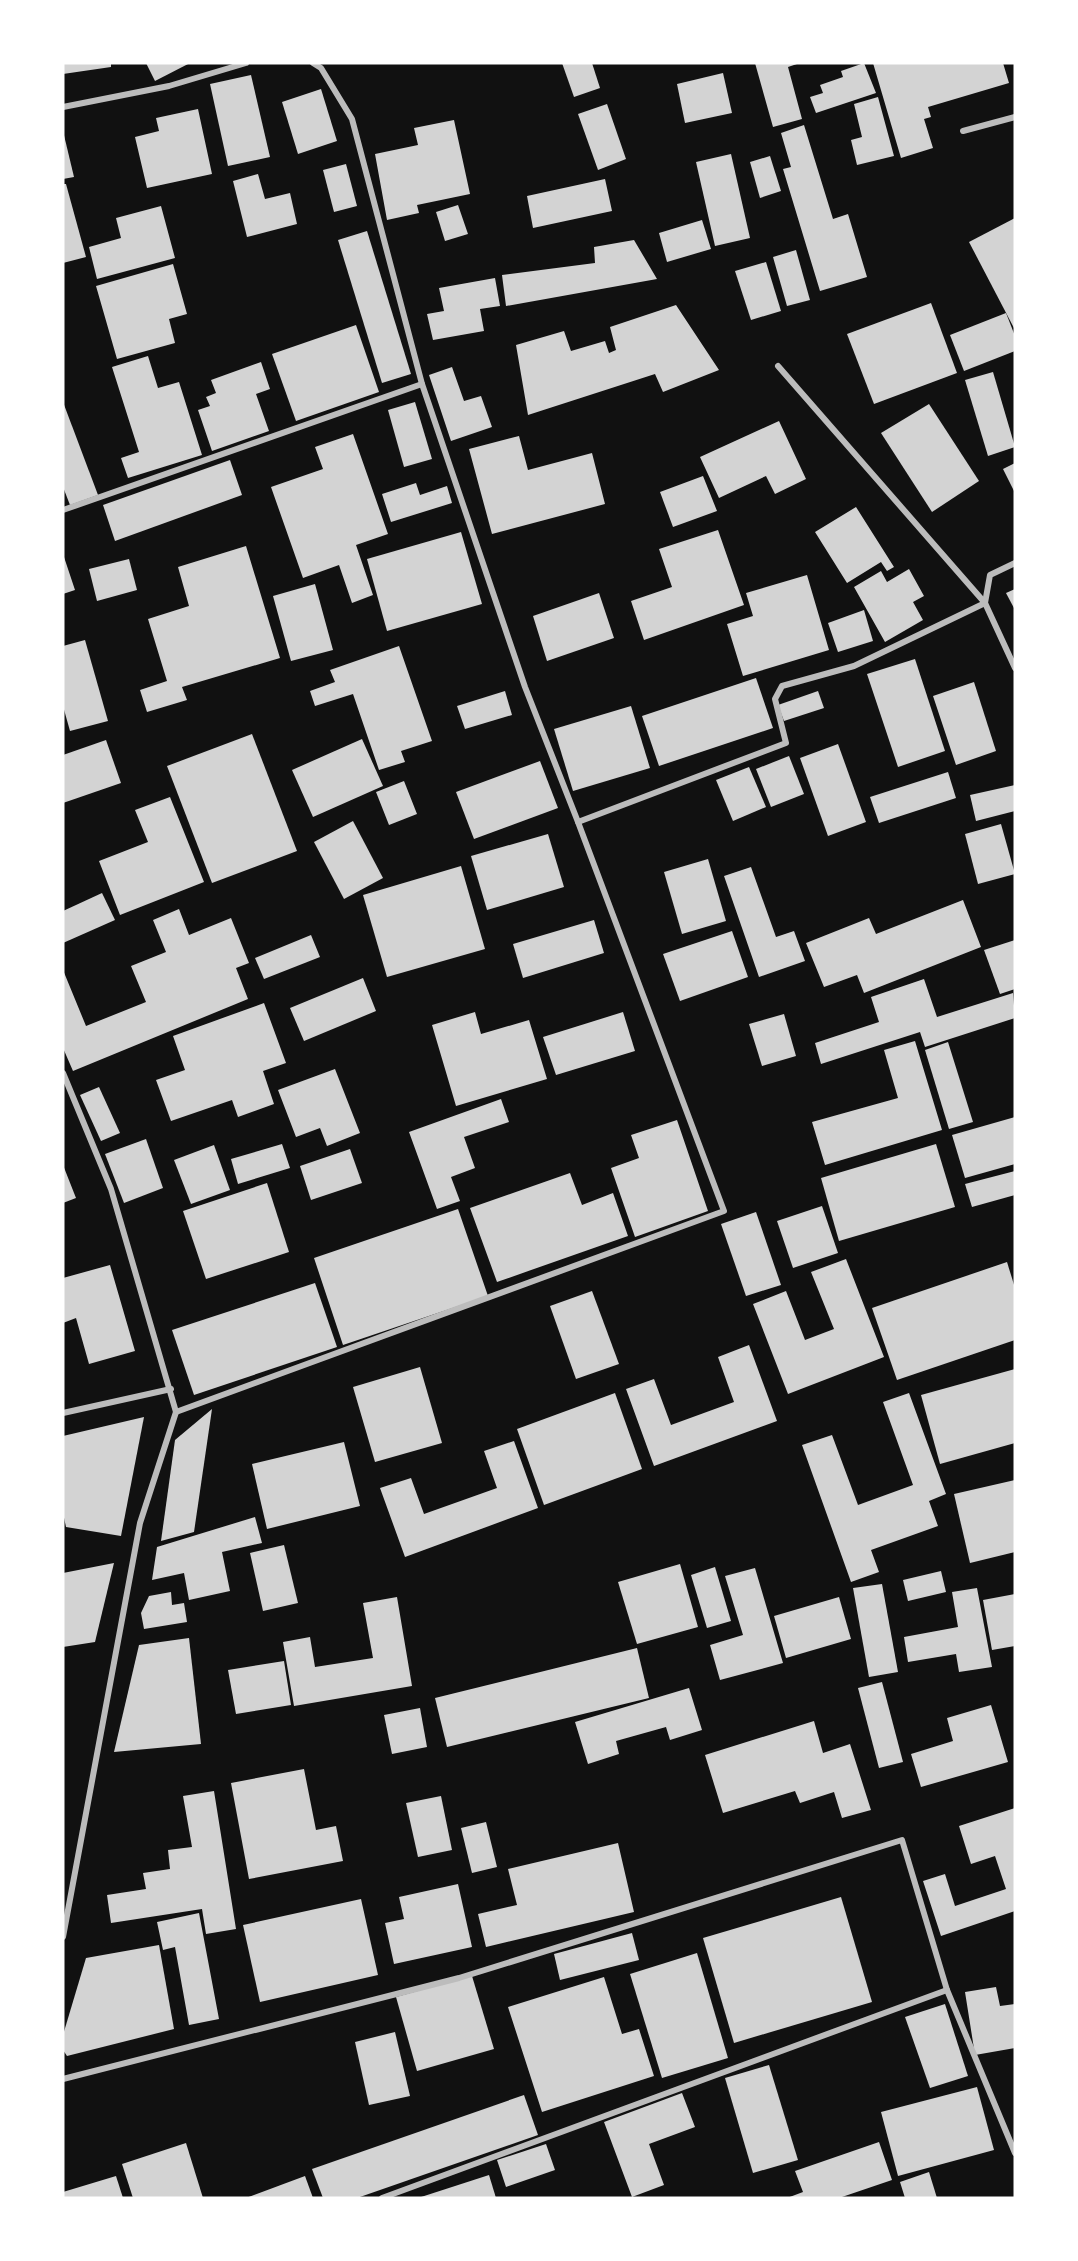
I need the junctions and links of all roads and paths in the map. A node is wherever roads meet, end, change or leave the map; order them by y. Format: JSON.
{"nodes":[{"id":1,"x":246,"y":63,"type":"edge"},
{"id":2,"x":313,"y":63,"type":"edge"},
{"id":3,"x":63,"y":107,"type":"edge"},
{"id":4,"x":1015,"y":117,"type":"edge"},
{"id":5,"x":963,"y":131,"type":"dead end"},
{"id":6,"x":778,"y":366,"type":"dead end"},
{"id":7,"x":422,"y":384,"type":"junction"},
{"id":8,"x":63,"y":510,"type":"edge"},
{"id":9,"x":1015,"y":563,"type":"edge"},
{"id":10,"x":985,"y":603,"type":"junction"},
{"id":11,"x":1015,"y":668,"type":"edge"},
{"id":12,"x":578,"y":822,"type":"junction"},
{"id":13,"x":63,"y":1073,"type":"edge"},
{"id":14,"x":171,"y":1389,"type":"junction"},
{"id":15,"x":176,"y":1412,"type":"junction"},
{"id":16,"x":63,"y":1413,"type":"edge"},
{"id":17,"x":63,"y":1936,"type":"edge"},
{"id":18,"x":947,"y":1990,"type":"junction"},
{"id":19,"x":63,"y":2079,"type":"edge"},
{"id":20,"x":1015,"y":2153,"type":"edge"},
{"id":21,"x":382,"y":2198,"type":"edge"}],
"edges":[{"from":1,"to":3,"type":"street"},
{"from":2,"to":7,"type":"street"},
{"from":4,"to":5,"type":"street"},
{"from":6,"to":10,"type":"street"},
{"from":7,"to":8,"type":"street"},
{"from":7,"to":12,"type":"street"},
{"from":9,"to":10,"type":"street"},
{"from":10,"to":11,"type":"street"},
{"from":10,"to":12,"type":"street"},
{"from":12,"to":15,"type":"street"},
{"from":13,"to":14,"type":"street"},
{"from":14,"to":15,"type":"street"},
{"from":14,"to":16,"type":"street"},
{"from":15,"to":17,"type":"street"},
{"from":18,"to":19,"type":"street"},
{"from":18,"to":20,"type":"street"},
{"from":18,"to":21,"type":"street"}]}
